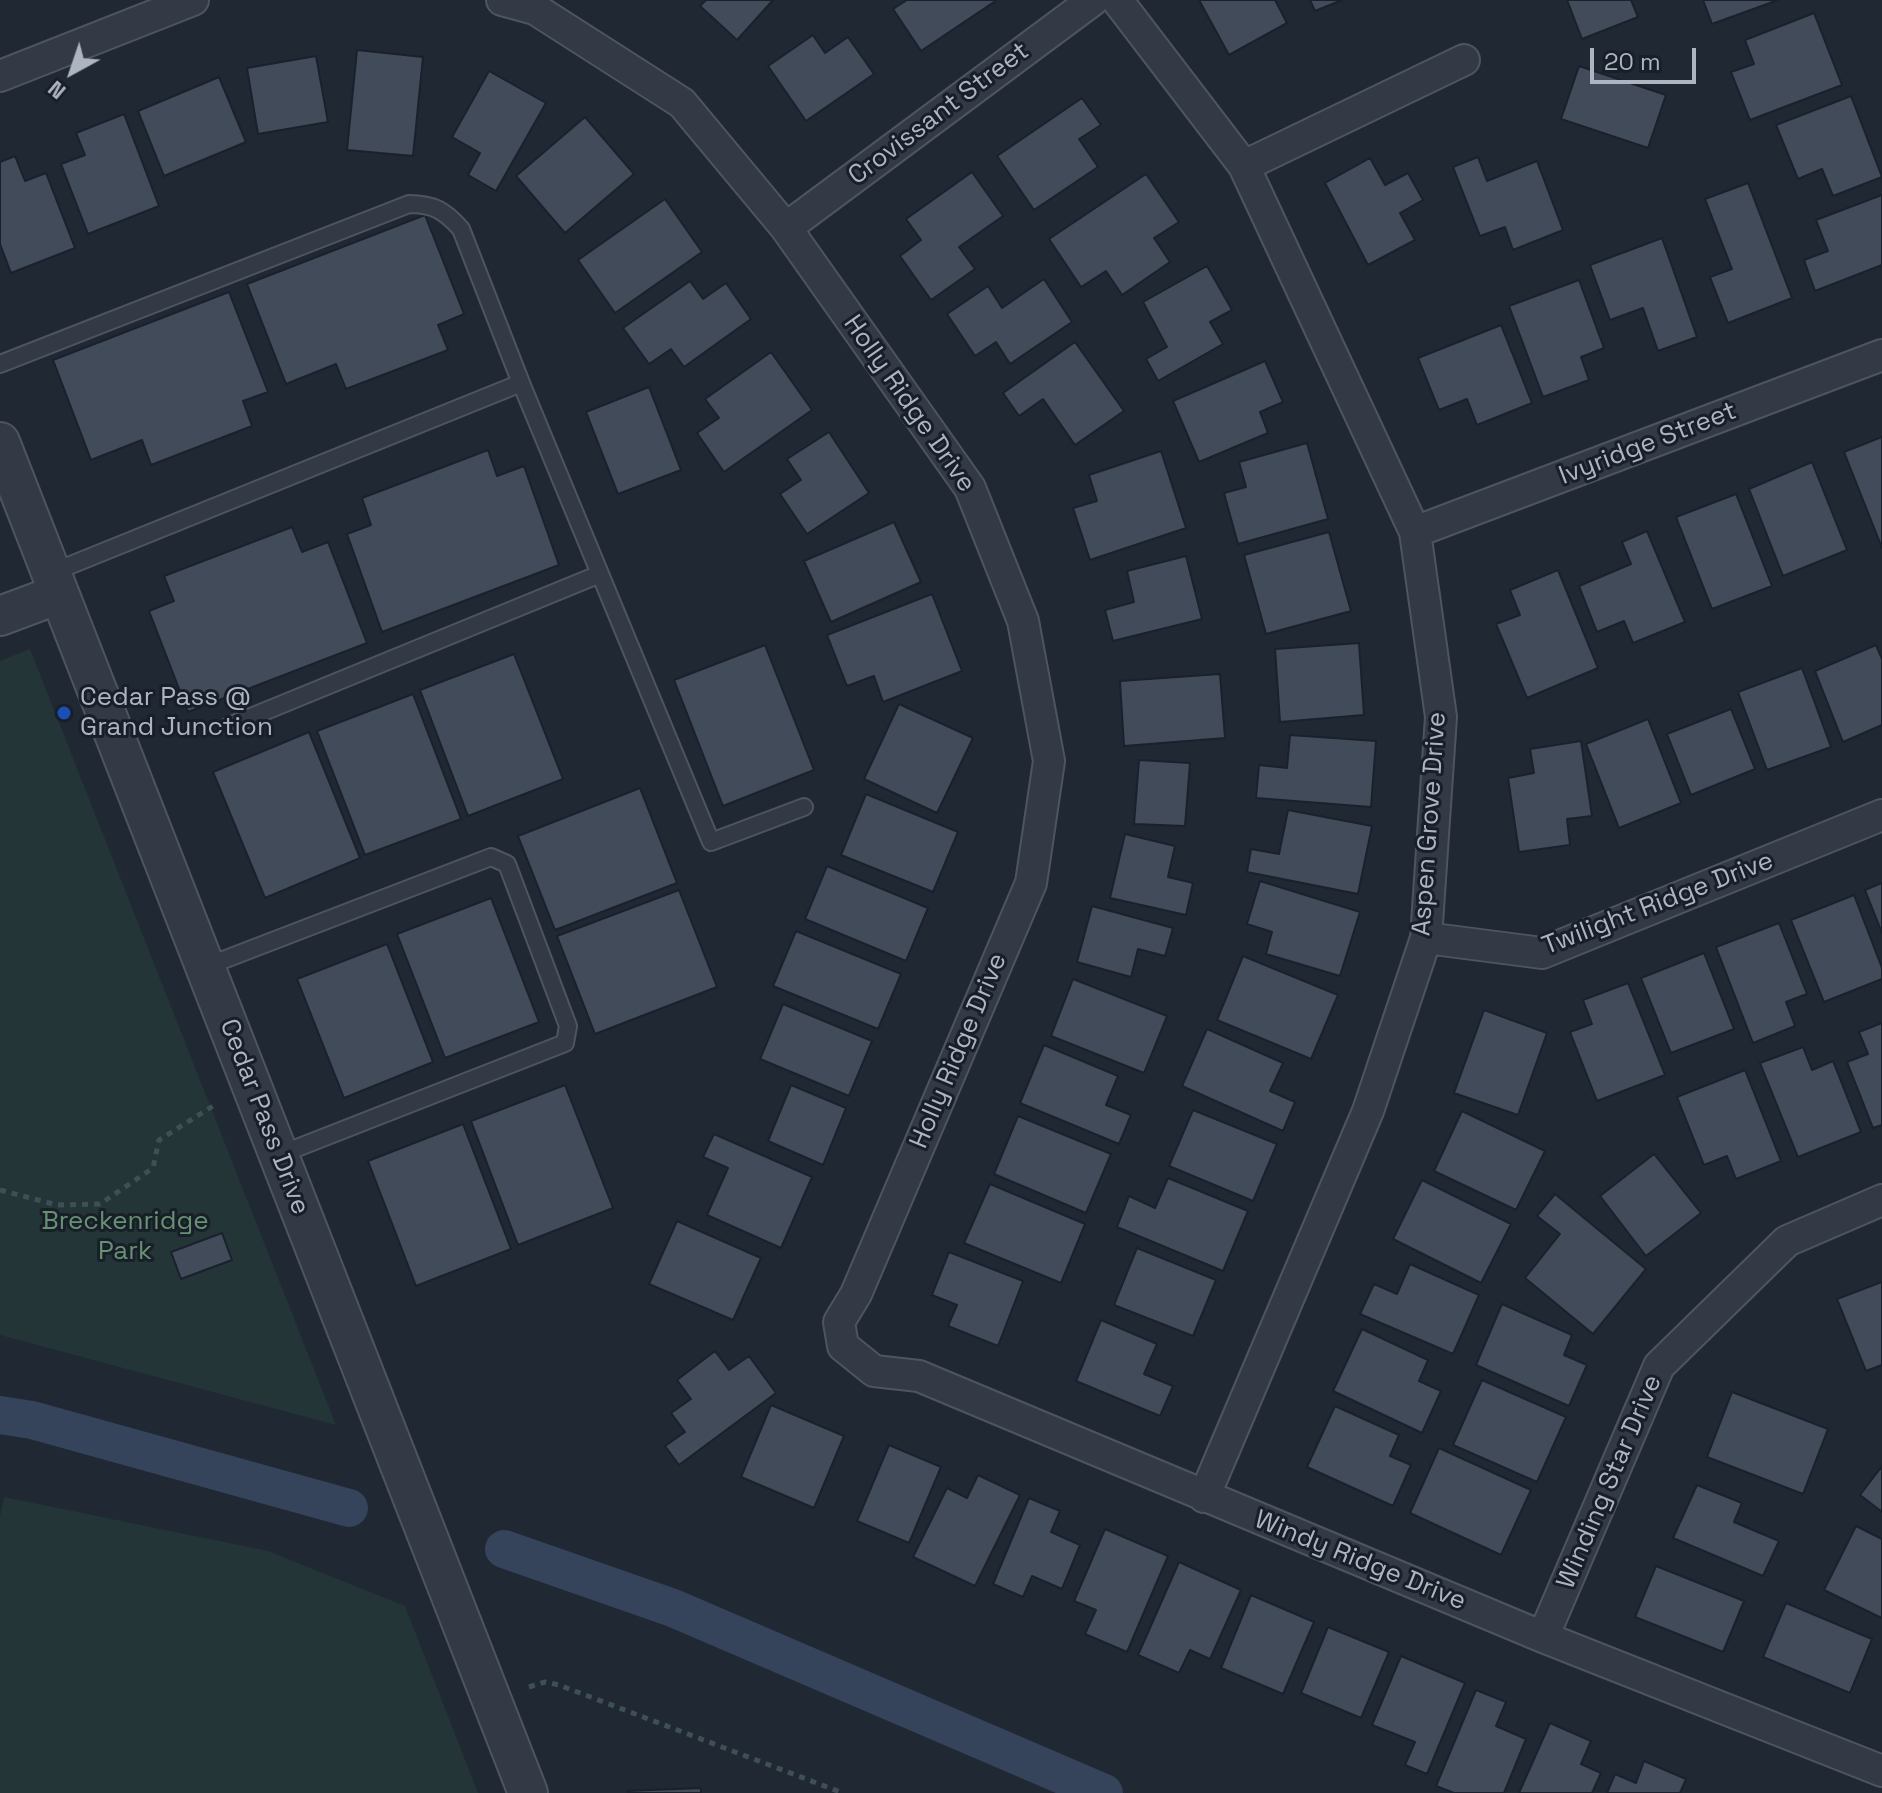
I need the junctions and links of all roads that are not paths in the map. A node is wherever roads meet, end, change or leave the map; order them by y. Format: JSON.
{"nodes":[{"id":1,"x":193,"y":0,"type":"edge"},
{"id":2,"x":502,"y":0,"type":"edge"},
{"id":3,"x":1093,"y":0,"type":"edge"},
{"id":4,"x":1117,"y":0,"type":"edge"},
{"id":5,"x":1464,"y":60,"type":"dead end"},
{"id":6,"x":0,"y":76,"type":"edge"},
{"id":7,"x":1244,"y":166,"type":"junction"},
{"id":8,"x":786,"y":228,"type":"junction"},
{"id":9,"x":1882,"y":355,"type":"edge"},
{"id":10,"x":0,"y":364,"type":"edge"},
{"id":11,"x":521,"y":383,"type":"junction"},
{"id":12,"x":0,"y":442,"type":"edge"},
{"id":13,"x":1415,"y":532,"type":"junction"},
{"id":14,"x":600,"y":574,"type":"junction"},
{"id":15,"x":55,"y":583,"type":"junction"},
{"id":16,"x":0,"y":616,"type":"edge"},
{"id":17,"x":229,"y":726,"type":"dead end"},
{"id":18,"x":804,"y":807,"type":"dead end"},
{"id":19,"x":1882,"y":815,"type":"edge"},
{"id":20,"x":1426,"y":938,"type":"junction"},
{"id":21,"x":205,"y":967,"type":"junction"},
{"id":22,"x":279,"y":1155,"type":"junction"},
{"id":23,"x":1882,"y":1200,"type":"edge"},
{"id":24,"x":843,"y":1346,"type":"joint"},
{"id":25,"x":1204,"y":1497,"type":"junction"},
{"id":26,"x":1543,"y":1637,"type":"junction"},
{"id":27,"x":1882,"y":1771,"type":"edge"},
{"id":28,"x":528,"y":1793,"type":"edge"}],
"edges":[{"from":1,"to":6,"type":"street"},
{"from":2,"to":8,"type":"street","name":"Holly Ridge Drive"},
{"from":3,"to":8,"type":"street","name":"Crovissant Street"},
{"from":4,"to":7,"type":"street","name":"Aspen Grove Drive"},
{"from":5,"to":7,"type":"street"},
{"from":7,"to":13,"type":"street","name":"Aspen Grove Drive"},
{"from":8,"to":24,"type":"street","name":"Holly Ridge Drive"},
{"from":9,"to":13,"type":"street","name":"Ivyridge Street"},
{"from":10,"to":11,"type":"lane"},
{"from":11,"to":14,"type":"lane"},
{"from":11,"to":15,"type":"lane"},
{"from":12,"to":15,"type":"street","name":"Cedar Pass Drive"},
{"from":13,"to":20,"type":"street","name":"Aspen Grove Drive"},
{"from":14,"to":17,"type":"lane"},
{"from":14,"to":18,"type":"lane"},
{"from":15,"to":16,"type":"street"},
{"from":15,"to":21,"type":"street","name":"Cedar Pass Drive"},
{"from":19,"to":20,"type":"street","name":"Twilight Ridge Drive"},
{"from":20,"to":25,"type":"street","name":"Aspen Grove Drive"},
{"from":21,"to":22,"type":"street","name":"Cedar Pass Drive"},
{"from":21,"to":22,"type":"lane"},
{"from":22,"to":28,"type":"street","name":"Cedar Pass Drive"},
{"from":23,"to":26,"type":"street","name":"Winding Star Drive"},
{"from":24,"to":25,"type":"street","name":"Windy Ridge Drive"},
{"from":25,"to":26,"type":"street","name":"Windy Ridge Drive"},
{"from":26,"to":27,"type":"street","name":"Windy Ridge Drive"}]}
